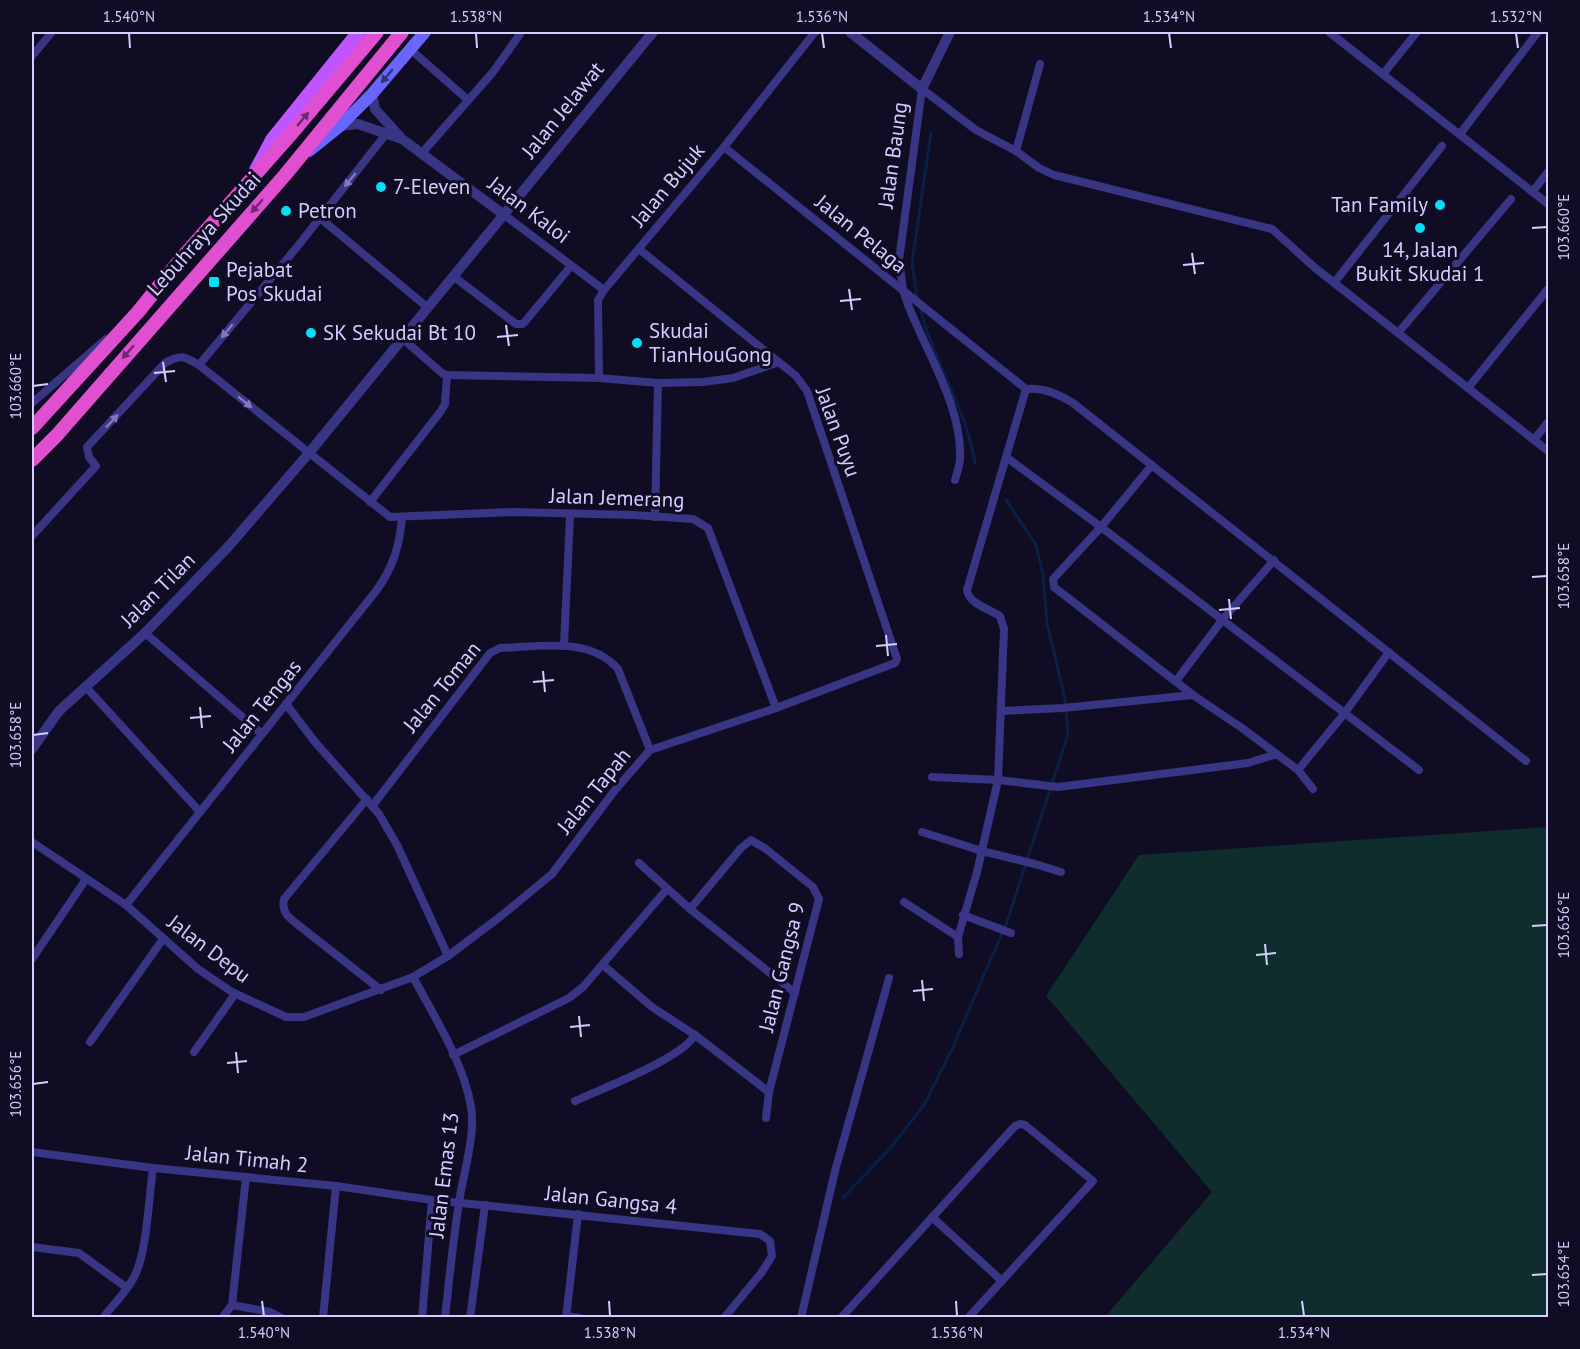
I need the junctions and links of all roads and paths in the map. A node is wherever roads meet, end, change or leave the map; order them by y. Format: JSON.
{"nodes":[{"id":1,"x":52,"y":32,"type":"edge"},
{"id":2,"x":359,"y":32,"type":"edge"},
{"id":3,"x":377,"y":32,"type":"edge"},
{"id":4,"x":402,"y":32,"type":"edge"},
{"id":5,"x":425,"y":32,"type":"edge"},
{"id":6,"x":653,"y":32,"type":"edge"},
{"id":7,"x":815,"y":32,"type":"edge"},
{"id":8,"x":850,"y":32,"type":"edge"},
{"id":9,"x":950,"y":32,"type":"edge"},
{"id":10,"x":1329,"y":32,"type":"edge"},
{"id":11,"x":1417,"y":32,"type":"edge"},
{"id":12,"x":1538,"y":32,"type":"edge"},
{"id":13,"x":520,"y":34,"type":"dead end"},
{"id":14,"x":410,"y":49,"type":"junction"},
{"id":15,"x":32,"y":56,"type":"edge"},
{"id":16,"x":1040,"y":64,"type":"dead end"},
{"id":17,"x":1383,"y":74,"type":"junction"},
{"id":18,"x":922,"y":89,"type":"junction"},
{"id":19,"x":372,"y":94,"type":"junction"},
{"id":20,"x":468,"y":100,"type":"junction"},
{"id":21,"x":340,"y":126,"type":"junction"},
{"id":22,"x":386,"y":134,"type":"junction"},
{"id":23,"x":1460,"y":134,"type":"junction"},
{"id":24,"x":402,"y":139,"type":"junction"},
{"id":25,"x":724,"y":147,"type":"junction"},
{"id":26,"x":1442,"y":147,"type":"dead end"},
{"id":27,"x":1016,"y":151,"type":"junction"},
{"id":28,"x":422,"y":153,"type":"junction"},
{"id":29,"x":296,"y":162,"type":"junction"},
{"id":30,"x":1548,"y":172,"type":"edge"},
{"id":31,"x":251,"y":179,"type":"junction"},
{"id":32,"x":1533,"y":192,"type":"junction"},
{"id":33,"x":1511,"y":199,"type":"dead end"},
{"id":34,"x":1548,"y":204,"type":"edge"},
{"id":35,"x":503,"y":214,"type":"junction"},
{"id":36,"x":320,"y":218,"type":"junction"},
{"id":37,"x":639,"y":249,"type":"junction"},
{"id":38,"x":571,"y":266,"type":"junction"},
{"id":39,"x":453,"y":276,"type":"junction"},
{"id":40,"x":1334,"y":283,"type":"junction"},
{"id":41,"x":1548,"y":289,"type":"edge"},
{"id":42,"x":603,"y":290,"type":"junction"},
{"id":43,"x":903,"y":290,"type":"junction"},
{"id":44,"x":427,"y":307,"type":"junction"},
{"id":45,"x":138,"y":312,"type":"junction"},
{"id":46,"x":1398,"y":333,"type":"junction"},
{"id":47,"x":402,"y":339,"type":"junction"},
{"id":48,"x":779,"y":362,"type":"junction"},
{"id":49,"x":199,"y":365,"type":"junction"},
{"id":50,"x":447,"y":375,"type":"junction"},
{"id":51,"x":599,"y":378,"type":"junction"},
{"id":52,"x":658,"y":383,"type":"junction"},
{"id":53,"x":1026,"y":388,"type":"junction"},
{"id":54,"x":1468,"y":388,"type":"junction"},
{"id":55,"x":32,"y":403,"type":"edge"},
{"id":56,"x":1548,"y":422,"type":"edge"},
{"id":57,"x":32,"y":428,"type":"edge"},
{"id":58,"x":1534,"y":440,"type":"junction"},
{"id":59,"x":1548,"y":452,"type":"edge"},
{"id":60,"x":309,"y":453,"type":"junction"},
{"id":61,"x":1006,"y":457,"type":"junction"},
{"id":62,"x":32,"y":460,"type":"edge"},
{"id":63,"x":1152,"y":465,"type":"junction"},
{"id":64,"x":954,"y":480,"type":"dead end"},
{"id":65,"x":370,"y":502,"type":"junction"},
{"id":66,"x":570,"y":515,"type":"junction"},
{"id":67,"x":655,"y":517,"type":"junction"},
{"id":68,"x":402,"y":518,"type":"junction"},
{"id":69,"x":1101,"y":527,"type":"junction"},
{"id":70,"x":32,"y":536,"type":"edge"},
{"id":71,"x":1274,"y":560,"type":"junction"},
{"id":72,"x":1223,"y":619,"type":"junction"},
{"id":73,"x":145,"y":633,"type":"junction"},
{"id":74,"x":564,"y":646,"type":"junction"},
{"id":75,"x":1389,"y":652,"type":"junction"},
{"id":76,"x":897,"y":659,"type":"joint"},
{"id":77,"x":1176,"y":681,"type":"junction"},
{"id":78,"x":85,"y":686,"type":"junction"},
{"id":79,"x":1193,"y":695,"type":"junction"},
{"id":80,"x":286,"y":704,"type":"junction"},
{"id":81,"x":776,"y":708,"type":"junction"},
{"id":82,"x":1001,"y":711,"type":"junction"},
{"id":83,"x":1344,"y":714,"type":"junction"},
{"id":84,"x":262,"y":734,"type":"junction"},
{"id":85,"x":32,"y":749,"type":"edge"},
{"id":86,"x":651,"y":750,"type":"junction"},
{"id":87,"x":1277,"y":754,"type":"junction"},
{"id":88,"x":1526,"y":760,"type":"dead end"},
{"id":89,"x":1298,"y":770,"type":"junction"},
{"id":90,"x":1419,"y":770,"type":"dead end"},
{"id":91,"x":932,"y":777,"type":"dead end"},
{"id":92,"x":998,"y":780,"type":"junction"},
{"id":93,"x":1313,"y":789,"type":"dead end"},
{"id":94,"x":370,"y":802,"type":"junction"},
{"id":95,"x":200,"y":812,"type":"junction"},
{"id":96,"x":922,"y":832,"type":"dead end"},
{"id":97,"x":32,"y":842,"type":"edge"},
{"id":98,"x":982,"y":851,"type":"junction"},
{"id":99,"x":639,"y":863,"type":"dead end"},
{"id":100,"x":1061,"y":872,"type":"dead end"},
{"id":101,"x":86,"y":879,"type":"junction"},
{"id":102,"x":667,"y":889,"type":"junction"},
{"id":103,"x":904,"y":902,"type":"dead end"},
{"id":104,"x":126,"y":905,"type":"junction"},
{"id":105,"x":690,"y":909,"type":"junction"},
{"id":106,"x":963,"y":915,"type":"junction"},
{"id":107,"x":1009,"y":933,"type":"dead end"},
{"id":108,"x":958,"y":937,"type":"junction"},
{"id":109,"x":164,"y":939,"type":"junction"},
{"id":110,"x":959,"y":954,"type":"dead end"},
{"id":111,"x":448,"y":956,"type":"junction"},
{"id":112,"x":32,"y":959,"type":"edge"},
{"id":113,"x":603,"y":965,"type":"junction"},
{"id":114,"x":413,"y":977,"type":"junction"},
{"id":115,"x":889,"y":978,"type":"dead end"},
{"id":116,"x":381,"y":990,"type":"junction"},
{"id":117,"x":795,"y":993,"type":"junction"},
{"id":118,"x":235,"y":994,"type":"junction"},
{"id":119,"x":695,"y":1035,"type":"junction"},
{"id":120,"x":90,"y":1042,"type":"dead end"},
{"id":121,"x":194,"y":1052,"type":"dead end"},
{"id":122,"x":453,"y":1056,"type":"junction"},
{"id":123,"x":769,"y":1092,"type":"junction"},
{"id":124,"x":575,"y":1101,"type":"dead end"},
{"id":125,"x":766,"y":1118,"type":"dead end"},
{"id":126,"x":32,"y":1152,"type":"edge"},
{"id":127,"x":153,"y":1168,"type":"junction"},
{"id":128,"x":246,"y":1177,"type":"junction"},
{"id":129,"x":336,"y":1186,"type":"junction"},
{"id":130,"x":432,"y":1200,"type":"junction"},
{"id":131,"x":459,"y":1203,"type":"junction"},
{"id":132,"x":484,"y":1205,"type":"junction"},
{"id":133,"x":578,"y":1214,"type":"junction"},
{"id":134,"x":932,"y":1217,"type":"junction"},
{"id":135,"x":32,"y":1247,"type":"edge"},
{"id":136,"x":1002,"y":1281,"type":"junction"},
{"id":137,"x":127,"y":1288,"type":"junction"},
{"id":138,"x":232,"y":1305,"type":"junction"},
{"id":139,"x":104,"y":1317,"type":"edge"},
{"id":140,"x":222,"y":1317,"type":"edge"},
{"id":141,"x":282,"y":1317,"type":"edge"},
{"id":142,"x":323,"y":1317,"type":"edge"},
{"id":143,"x":422,"y":1317,"type":"edge"},
{"id":144,"x":444,"y":1317,"type":"edge"},
{"id":145,"x":470,"y":1317,"type":"edge"},
{"id":146,"x":566,"y":1317,"type":"edge"},
{"id":147,"x":580,"y":1317,"type":"edge"},
{"id":148,"x":724,"y":1317,"type":"edge"},
{"id":149,"x":801,"y":1317,"type":"edge"},
{"id":150,"x":841,"y":1317,"type":"edge"},
{"id":151,"x":968,"y":1317,"type":"edge"}],
"edges":[{"from":1,"to":15,"type":"street"},
{"from":2,"to":31,"type":"main road"},
{"from":31,"to":3,"type":"highway","name":"Lebuhraya Skudai","one_way":true},
{"from":4,"to":29,"type":"highway","name":"Lebuhraya Skudai"},
{"from":5,"to":14,"type":"main road"},
{"from":6,"to":35,"type":"street","name":"Jalan Jelawat"},
{"from":7,"to":25,"type":"street","name":"Jalan Bujuk"},
{"from":8,"to":18,"type":"street"},
{"from":9,"to":18,"type":"street","name":"Jalan Baung"},
{"from":10,"to":17,"type":"street"},
{"from":11,"to":17,"type":"street"},
{"from":12,"to":23,"type":"street"},
{"from":13,"to":20,"type":"street"},
{"from":14,"to":19,"type":"main road","one_way":true},
{"from":14,"to":20,"type":"street"},
{"from":16,"to":27,"type":"street"},
{"from":17,"to":23,"type":"street"},
{"from":18,"to":27,"type":"street"},
{"from":18,"to":43,"type":"street","name":"Jalan Baung"},
{"from":19,"to":21,"type":"main road"},
{"from":19,"to":24,"type":"street","name":"Jalan Kaloi"},
{"from":20,"to":28,"type":"street"},
{"from":21,"to":22,"type":"street","name":"Jalan Kaloi"},
{"from":21,"to":29,"type":"main road"},
{"from":22,"to":24,"type":"street","name":"Jalan Kaloi"},
{"from":22,"to":36,"type":"street","one_way":true},
{"from":23,"to":32,"type":"street"},
{"from":24,"to":28,"type":"street","name":"Jalan Kaloi"},
{"from":25,"to":37,"type":"street","name":"Jalan Bujuk"},
{"from":25,"to":43,"type":"street","name":"Jalan Pelaga"},
{"from":26,"to":40,"type":"street"},
{"from":27,"to":40,"type":"street"},
{"from":28,"to":35,"type":"street","name":"Jalan Kaloi"},
{"from":29,"to":62,"type":"highway","name":"Lebuhraya Skudai","one_way":true},
{"from":30,"to":32,"type":"street"},
{"from":31,"to":45,"type":"highway","name":"Lebuhraya Skudai"},
{"from":32,"to":34,"type":"street"},
{"from":33,"to":46,"type":"street"},
{"from":35,"to":38,"type":"street","name":"Jalan Kaloi"},
{"from":35,"to":39,"type":"street","name":"Jalan Jelawat"},
{"from":36,"to":44,"type":"street"},
{"from":36,"to":49,"type":"street","one_way":true},
{"from":37,"to":42,"type":"street","name":"Jalan Bujuk"},
{"from":37,"to":48,"type":"street","name":"Jalan Puyu"},
{"from":38,"to":39,"type":"street"},
{"from":38,"to":42,"type":"street","name":"Jalan Kaloi"},
{"from":39,"to":44,"type":"street","name":"Jalan Jelawat"},
{"from":40,"to":46,"type":"street"},
{"from":41,"to":54,"type":"street"},
{"from":42,"to":51,"type":"street"},
{"from":43,"to":53,"type":"street"},
{"from":43,"to":64,"type":"street","name":"Jalan Pelaga"},
{"from":44,"to":47,"type":"street","name":"Jalan Jelawat"},
{"from":45,"to":55,"type":"street"},
{"from":45,"to":57,"type":"highway","name":"Lebuhraya Skudai"},
{"from":46,"to":54,"type":"street"},
{"from":47,"to":50,"type":"street"},
{"from":47,"to":60,"type":"street","name":"Jalan Tilan"},
{"from":48,"to":52,"type":"street"},
{"from":48,"to":76,"type":"street","name":"Jalan Puyu"},
{"from":49,"to":60,"type":"street","one_way":true},
{"from":70,"to":49,"type":"street","one_way":true},
{"from":50,"to":51,"type":"street"},
{"from":50,"to":65,"type":"street"},
{"from":51,"to":52,"type":"street"},
{"from":52,"to":67,"type":"street"},
{"from":53,"to":61,"type":"street"},
{"from":53,"to":63,"type":"street"},
{"from":54,"to":58,"type":"street"},
{"from":56,"to":58,"type":"street"},
{"from":58,"to":59,"type":"street"},
{"from":60,"to":65,"type":"street"},
{"from":60,"to":73,"type":"street","name":"Jalan Tilan"},
{"from":61,"to":69,"type":"street"},
{"from":61,"to":82,"type":"street"},
{"from":63,"to":69,"type":"street"},
{"from":63,"to":71,"type":"street"},
{"from":65,"to":68,"type":"street"},
{"from":66,"to":67,"type":"street","name":"Jalan Jemerang"},
{"from":66,"to":68,"type":"street","name":"Jalan Jemerang"},
{"from":66,"to":74,"type":"street"},
{"from":67,"to":81,"type":"street","name":"Jalan Jemerang"},
{"from":68,"to":80,"type":"street","name":"Jalan Tengas"},
{"from":69,"to":72,"type":"street"},
{"from":69,"to":77,"type":"street"},
{"from":71,"to":72,"type":"street"},
{"from":71,"to":75,"type":"street"},
{"from":72,"to":77,"type":"street"},
{"from":72,"to":83,"type":"street"},
{"from":73,"to":78,"type":"street","name":"Jalan Tilan"},
{"from":73,"to":84,"type":"street"},
{"from":74,"to":86,"type":"street","name":"Jalan Toman"},
{"from":74,"to":94,"type":"street","name":"Jalan Toman"},
{"from":75,"to":83,"type":"street"},
{"from":75,"to":88,"type":"street"},
{"from":76,"to":81,"type":"street","name":"Jalan Tapah"},
{"from":77,"to":79,"type":"street"},
{"from":78,"to":85,"type":"street","name":"Jalan Tilan"},
{"from":78,"to":95,"type":"street"},
{"from":79,"to":82,"type":"street"},
{"from":79,"to":87,"type":"street"},
{"from":80,"to":84,"type":"street","name":"Jalan Tengas"},
{"from":80,"to":94,"type":"street"},
{"from":81,"to":86,"type":"street","name":"Jalan Tapah"},
{"from":82,"to":92,"type":"street"},
{"from":83,"to":89,"type":"street"},
{"from":83,"to":90,"type":"street"},
{"from":84,"to":95,"type":"street","name":"Jalan Tengas"},
{"from":86,"to":111,"type":"street","name":"Jalan Tapah"},
{"from":87,"to":89,"type":"street"},
{"from":87,"to":92,"type":"street"},
{"from":89,"to":93,"type":"street"},
{"from":91,"to":92,"type":"street"},
{"from":92,"to":98,"type":"street"},
{"from":94,"to":111,"type":"street"},
{"from":94,"to":116,"type":"street","name":"Jalan Toman"},
{"from":95,"to":104,"type":"street","name":"Jalan Tengas"},
{"from":96,"to":98,"type":"street"},
{"from":97,"to":101,"type":"street","name":"Jalan Depu"},
{"from":98,"to":100,"type":"street"},
{"from":98,"to":106,"type":"street"},
{"from":99,"to":102,"type":"street"},
{"from":101,"to":104,"type":"street","name":"Jalan Depu"},
{"from":101,"to":112,"type":"street"},
{"from":102,"to":105,"type":"street"},
{"from":102,"to":113,"type":"street"},
{"from":103,"to":108,"type":"street"},
{"from":104,"to":109,"type":"street","name":"Jalan Depu"},
{"from":105,"to":117,"type":"street"},
{"from":105,"to":117,"type":"street","name":"Jalan Gangsa 9"},
{"from":106,"to":107,"type":"street"},
{"from":106,"to":108,"type":"street"},
{"from":108,"to":110,"type":"street"},
{"from":109,"to":118,"type":"street","name":"Jalan Depu"},
{"from":109,"to":120,"type":"street"},
{"from":111,"to":114,"type":"street","name":"Jalan Depu"},
{"from":113,"to":119,"type":"street"},
{"from":113,"to":122,"type":"street"},
{"from":114,"to":116,"type":"street","name":"Jalan Depu"},
{"from":114,"to":122,"type":"street","name":"Jalan Emas 13"},
{"from":115,"to":149,"type":"street"},
{"from":116,"to":118,"type":"street","name":"Jalan Depu"},
{"from":117,"to":123,"type":"street","name":"Jalan Gangsa 9"},
{"from":118,"to":121,"type":"street"},
{"from":119,"to":123,"type":"street"},
{"from":119,"to":124,"type":"street"},
{"from":122,"to":131,"type":"street","name":"Jalan Emas 13"},
{"from":123,"to":125,"type":"street","name":"Jalan Gangsa 9"},
{"from":126,"to":127,"type":"street","name":"Jalan Timah 2"},
{"from":127,"to":128,"type":"street","name":"Jalan Timah 2"},
{"from":127,"to":137,"type":"street"},
{"from":128,"to":129,"type":"street","name":"Jalan Timah 2"},
{"from":128,"to":138,"type":"street"},
{"from":129,"to":130,"type":"street","name":"Jalan Timah 2"},
{"from":129,"to":142,"type":"street"},
{"from":130,"to":131,"type":"street","name":"Jalan Timah 2"},
{"from":130,"to":143,"type":"street"},
{"from":131,"to":132,"type":"street","name":"Jalan Gangsa 4"},
{"from":131,"to":144,"type":"street","name":"Jalan Emas 13"},
{"from":132,"to":133,"type":"street","name":"Jalan Gangsa 4"},
{"from":132,"to":145,"type":"street"},
{"from":133,"to":146,"type":"street"},
{"from":133,"to":148,"type":"street","name":"Jalan Gangsa 4"},
{"from":134,"to":136,"type":"street"},
{"from":134,"to":136,"type":"street"},
{"from":134,"to":150,"type":"street"},
{"from":135,"to":137,"type":"street"},
{"from":136,"to":151,"type":"street"},
{"from":137,"to":139,"type":"street"},
{"from":138,"to":140,"type":"street"},
{"from":138,"to":141,"type":"street"},
{"from":146,"to":147,"type":"street"}]}
